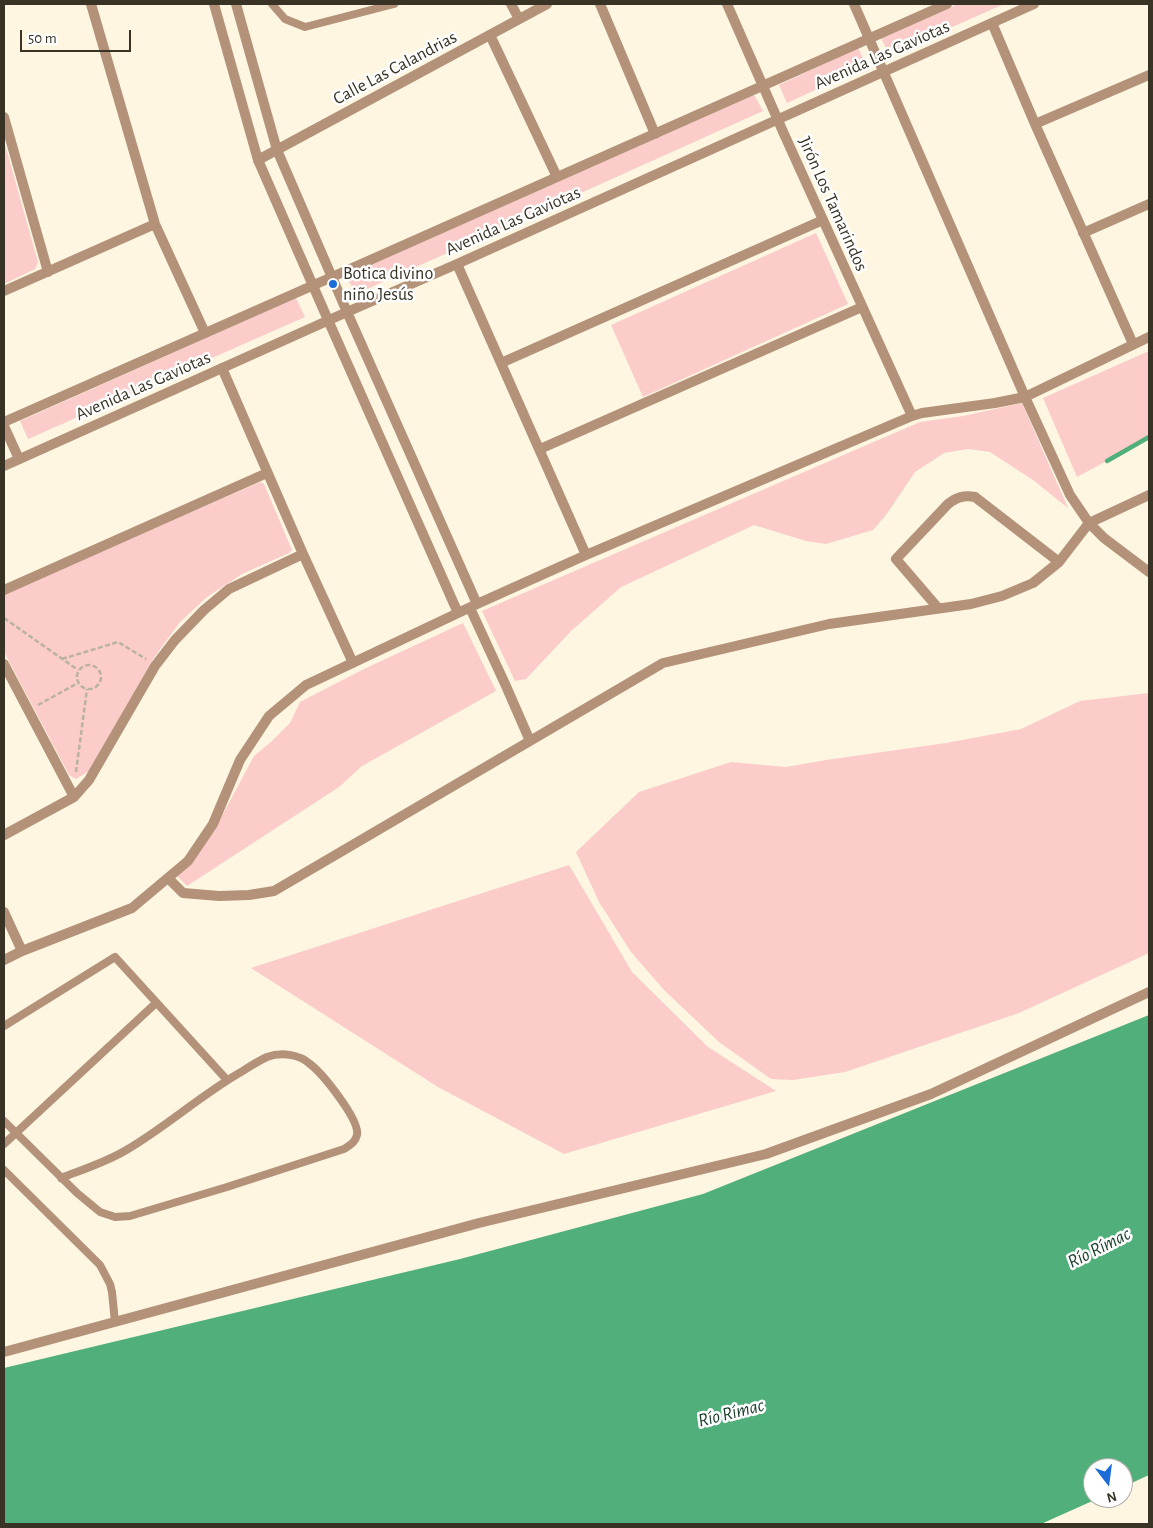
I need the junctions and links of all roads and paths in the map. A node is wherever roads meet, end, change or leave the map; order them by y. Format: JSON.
{"nodes":[{"id":1,"x":91,"y":4,"type":"edge"},
{"id":2,"x":214,"y":4,"type":"edge"},
{"id":3,"x":236,"y":4,"type":"edge"},
{"id":4,"x":272,"y":4,"type":"edge"},
{"id":5,"x":394,"y":4,"type":"edge"},
{"id":6,"x":511,"y":4,"type":"edge"},
{"id":7,"x":547,"y":4,"type":"edge"},
{"id":8,"x":600,"y":4,"type":"edge"},
{"id":9,"x":727,"y":4,"type":"edge"},
{"id":10,"x":854,"y":4,"type":"edge"},
{"id":11,"x":947,"y":4,"type":"edge"},
{"id":12,"x":1034,"y":4,"type":"edge"},
{"id":13,"x":519,"y":19,"type":"junction"},
{"id":14,"x":992,"y":23,"type":"junction"},
{"id":15,"x":490,"y":35,"type":"junction"},
{"id":16,"x":868,"y":40,"type":"junction"},
{"id":17,"x":883,"y":72,"type":"junction"},
{"id":18,"x":1149,"y":75,"type":"edge"},
{"id":19,"x":763,"y":86,"type":"junction"},
{"id":20,"x":4,"y":117,"type":"edge"},
{"id":21,"x":778,"y":120,"type":"junction"},
{"id":22,"x":1035,"y":124,"type":"junction"},
{"id":23,"x":655,"y":134,"type":"junction"},
{"id":24,"x":277,"y":150,"type":"junction"},
{"id":25,"x":258,"y":160,"type":"junction"},
{"id":26,"x":557,"y":177,"type":"junction"},
{"id":27,"x":1149,"y":204,"type":"edge"},
{"id":28,"x":823,"y":220,"type":"junction"},
{"id":29,"x":155,"y":224,"type":"junction"},
{"id":30,"x":1084,"y":233,"type":"junction"},
{"id":31,"x":457,"y":264,"type":"junction"},
{"id":32,"x":48,"y":272,"type":"junction"},
{"id":33,"x":332,"y":277,"type":"junction"},
{"id":34,"x":312,"y":286,"type":"junction"},
{"id":35,"x":4,"y":291,"type":"edge"},
{"id":36,"x":862,"y":307,"type":"junction"},
{"id":37,"x":347,"y":312,"type":"junction"},
{"id":38,"x":328,"y":320,"type":"junction"},
{"id":39,"x":205,"y":333,"type":"junction"},
{"id":40,"x":1149,"y":337,"type":"edge"},
{"id":41,"x":1133,"y":344,"type":"junction"},
{"id":42,"x":501,"y":363,"type":"junction"},
{"id":43,"x":222,"y":368,"type":"junction"},
{"id":44,"x":1025,"y":397,"type":"junction"},
{"id":45,"x":912,"y":416,"type":"junction"},
{"id":46,"x":4,"y":422,"type":"edge"},
{"id":47,"x":4,"y":426,"type":"edge"},
{"id":48,"x":540,"y":449,"type":"junction"},
{"id":49,"x":19,"y":460,"type":"junction"},
{"id":50,"x":4,"y":466,"type":"edge"},
{"id":51,"x":268,"y":473,"type":"junction"},
{"id":52,"x":1149,"y":495,"type":"edge"},
{"id":53,"x":1089,"y":523,"type":"junction"},
{"id":54,"x":303,"y":554,"type":"junction"},
{"id":55,"x":586,"y":555,"type":"junction"},
{"id":56,"x":1060,"y":562,"type":"junction"},
{"id":57,"x":1149,"y":572,"type":"edge"},
{"id":58,"x":4,"y":590,"type":"edge"},
{"id":59,"x":473,"y":606,"type":"junction"},
{"id":60,"x":938,"y":608,"type":"junction"},
{"id":61,"x":458,"y":613,"type":"junction"},
{"id":62,"x":4,"y":618,"type":"edge"},
{"id":63,"x":62,"y":659,"type":"junction"},
{"id":64,"x":147,"y":659,"type":"dead end"},
{"id":65,"x":353,"y":663,"type":"junction"},
{"id":66,"x":4,"y":664,"type":"edge"},
{"id":67,"x":78,"y":670,"type":"junction"},
{"id":68,"x":78,"y":683,"type":"junction"},
{"id":69,"x":87,"y":690,"type":"junction"},
{"id":70,"x":38,"y":705,"type":"dead end"},
{"id":71,"x":530,"y":741,"type":"junction"},
{"id":72,"x":76,"y":772,"type":"dead end"},
{"id":73,"x":74,"y":797,"type":"junction"},
{"id":74,"x":4,"y":835,"type":"edge"},
{"id":75,"x":168,"y":878,"type":"junction"},
{"id":76,"x":4,"y":912,"type":"edge"},
{"id":77,"x":22,"y":951,"type":"junction"},
{"id":78,"x":4,"y":960,"type":"edge"},
{"id":79,"x":1149,"y":992,"type":"edge"},
{"id":80,"x":156,"y":1003,"type":"junction"},
{"id":81,"x":4,"y":1026,"type":"edge"},
{"id":82,"x":227,"y":1080,"type":"junction"},
{"id":83,"x":4,"y":1121,"type":"edge"},
{"id":84,"x":16,"y":1133,"type":"junction"},
{"id":85,"x":4,"y":1144,"type":"edge"},
{"id":86,"x":4,"y":1170,"type":"edge"},
{"id":87,"x":61,"y":1178,"type":"junction"},
{"id":88,"x":115,"y":1322,"type":"junction"},
{"id":89,"x":4,"y":1352,"type":"edge"}],
"edges":[{"from":1,"to":29,"type":"street"},
{"from":2,"to":25,"type":"street"},
{"from":3,"to":24,"type":"street"},
{"from":4,"to":5,"type":"lane"},
{"from":6,"to":13,"type":"street"},
{"from":7,"to":13,"type":"street","name":"Calle Las Calandrias"},
{"from":8,"to":23,"type":"street"},
{"from":9,"to":19,"type":"street","name":"Jirón Los Tamarindos"},
{"from":10,"to":16,"type":"street"},
{"from":11,"to":16,"type":"street","name":"Avenida Las Gaviotas"},
{"from":12,"to":14,"type":"street","name":"Avenida Las Gaviotas"},
{"from":13,"to":15,"type":"street","name":"Calle Las Calandrias"},
{"from":14,"to":17,"type":"street","name":"Avenida Las Gaviotas"},
{"from":14,"to":22,"type":"street"},
{"from":15,"to":24,"type":"street","name":"Calle Las Calandrias"},
{"from":15,"to":26,"type":"street"},
{"from":16,"to":17,"type":"street"},
{"from":16,"to":19,"type":"street","name":"Avenida Las Gaviotas"},
{"from":17,"to":21,"type":"street","name":"Avenida Las Gaviotas"},
{"from":17,"to":44,"type":"street"},
{"from":18,"to":22,"type":"street"},
{"from":19,"to":21,"type":"street","name":"Jirón Los Tamarindos"},
{"from":19,"to":23,"type":"street","name":"Avenida Las Gaviotas"},
{"from":20,"to":32,"type":"street"},
{"from":21,"to":28,"type":"street","name":"Jirón Los Tamarindos"},
{"from":21,"to":31,"type":"street","name":"Avenida Las Gaviotas"},
{"from":22,"to":30,"type":"street"},
{"from":23,"to":26,"type":"street","name":"Avenida Las Gaviotas"},
{"from":24,"to":25,"type":"street","name":"Calle Las Calandrias"},
{"from":24,"to":33,"type":"street"},
{"from":25,"to":34,"type":"street"},
{"from":26,"to":33,"type":"street","name":"Avenida Las Gaviotas"},
{"from":27,"to":30,"type":"street"},
{"from":28,"to":36,"type":"street","name":"Jirón Los Tamarindos"},
{"from":28,"to":42,"type":"street"},
{"from":29,"to":32,"type":"street"},
{"from":29,"to":39,"type":"street"},
{"from":30,"to":41,"type":"street"},
{"from":31,"to":37,"type":"street","name":"Avenida Las Gaviotas"},
{"from":31,"to":42,"type":"street"},
{"from":32,"to":35,"type":"street"},
{"from":33,"to":34,"type":"street","name":"Avenida Las Gaviotas"},
{"from":33,"to":37,"type":"street"},
{"from":34,"to":38,"type":"street"},
{"from":34,"to":39,"type":"street","name":"Avenida Las Gaviotas"},
{"from":36,"to":45,"type":"street","name":"Jirón Los Tamarindos"},
{"from":36,"to":48,"type":"street"},
{"from":37,"to":38,"type":"street","name":"Avenida Las Gaviotas"},
{"from":37,"to":59,"type":"street"},
{"from":38,"to":43,"type":"street","name":"Avenida Las Gaviotas"},
{"from":38,"to":61,"type":"street"},
{"from":39,"to":46,"type":"street","name":"Avenida Las Gaviotas"},
{"from":40,"to":41,"type":"street"},
{"from":41,"to":44,"type":"street"},
{"from":42,"to":48,"type":"street"},
{"from":43,"to":49,"type":"street","name":"Avenida Las Gaviotas"},
{"from":43,"to":51,"type":"street"},
{"from":44,"to":45,"type":"street"},
{"from":44,"to":53,"type":"street"},
{"from":45,"to":55,"type":"street"},
{"from":47,"to":49,"type":"street"},
{"from":48,"to":55,"type":"street"},
{"from":49,"to":50,"type":"street","name":"Avenida Las Gaviotas"},
{"from":51,"to":54,"type":"street"},
{"from":51,"to":58,"type":"street"},
{"from":52,"to":53,"type":"street"},
{"from":53,"to":56,"type":"street"},
{"from":53,"to":57,"type":"street"},
{"from":54,"to":65,"type":"street"},
{"from":54,"to":73,"type":"street"},
{"from":55,"to":59,"type":"street"},
{"from":56,"to":60,"type":"street"},
{"from":56,"to":60,"type":"street"},
{"from":59,"to":61,"type":"street"},
{"from":59,"to":71,"type":"street"},
{"from":60,"to":71,"type":"street"},
{"from":61,"to":65,"type":"street"},
{"from":62,"to":63,"type":"path"},
{"from":63,"to":64,"type":"path"},
{"from":63,"to":67,"type":"path"},
{"from":65,"to":75,"type":"street"},
{"from":66,"to":73,"type":"street"},
{"from":67,"to":68,"type":"path"},
{"from":67,"to":69,"type":"path"},
{"from":68,"to":69,"type":"path"},
{"from":68,"to":70,"type":"path"},
{"from":69,"to":72,"type":"path"},
{"from":71,"to":75,"type":"street"},
{"from":73,"to":74,"type":"street"},
{"from":75,"to":77,"type":"street"},
{"from":76,"to":77,"type":"street"},
{"from":77,"to":78,"type":"street"},
{"from":79,"to":88,"type":"street"},
{"from":80,"to":81,"type":"lane"},
{"from":80,"to":82,"type":"lane"},
{"from":80,"to":84,"type":"lane"},
{"from":82,"to":87,"type":"lane"},
{"from":82,"to":87,"type":"lane"},
{"from":83,"to":84,"type":"lane"},
{"from":84,"to":85,"type":"lane"},
{"from":84,"to":87,"type":"lane"},
{"from":86,"to":88,"type":"lane"},
{"from":88,"to":89,"type":"street"}]}
